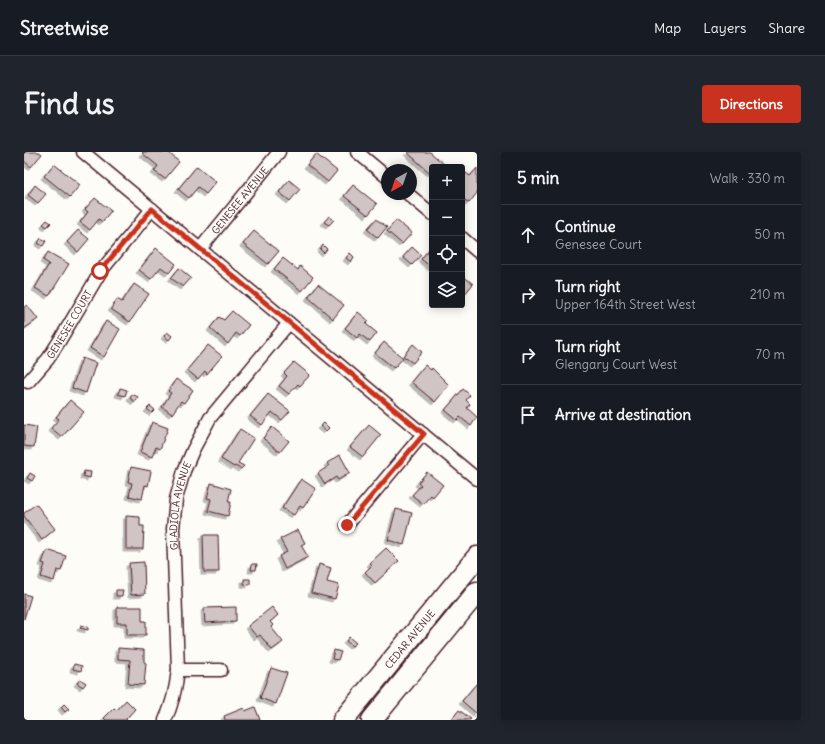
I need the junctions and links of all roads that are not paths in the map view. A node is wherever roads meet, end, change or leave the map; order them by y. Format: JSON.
{"nodes":[{"id":1,"x":83,"y":152,"type":"edge"},
{"id":2,"x":279,"y":152,"type":"edge"},
{"id":3,"x":357,"y":152,"type":"edge"},
{"id":4,"x":381,"y":172,"type":"edge"},
{"id":5,"x":415,"y":200,"type":"edge"},
{"id":6,"x":152,"y":209,"type":"junction"},
{"id":7,"x":429,"y":212,"type":"edge"},
{"id":8,"x":200,"y":248,"type":"junction"},
{"id":9,"x":289,"y":323,"type":"junction"},
{"id":10,"x":28,"y":382,"type":"dead end"},
{"id":11,"x":424,"y":434,"type":"junction"},
{"id":12,"x":477,"y":479,"type":"edge"},
{"id":13,"x":347,"y":525,"type":"dead end"},
{"id":14,"x":477,"y":558,"type":"edge"},
{"id":15,"x":477,"y":592,"type":"edge"},
{"id":16,"x":178,"y":670,"type":"junction"},
{"id":17,"x":221,"y":670,"type":"dead end"},
{"id":18,"x":165,"y":720,"type":"edge"},
{"id":19,"x":343,"y":720,"type":"edge"},
{"id":20,"x":372,"y":720,"type":"edge"}],
"edges":[{"from":1,"to":6,"type":"street"},
{"from":2,"to":8,"type":"street","name":"GENESEE AVENUE"},
{"from":3,"to":4,"type":"street"},
{"from":5,"to":7,"type":"street"},
{"from":6,"to":8,"type":"street"},
{"from":6,"to":10,"type":"street","name":"GENESEE COURT"},
{"from":8,"to":9,"type":"street"},
{"from":9,"to":11,"type":"street"},
{"from":9,"to":16,"type":"street","name":"GLADIOLA AVENUE"},
{"from":11,"to":12,"type":"street"},
{"from":11,"to":13,"type":"street"},
{"from":14,"to":19,"type":"main road","name":"CEDAR AVENUE"},
{"from":15,"to":20,"type":"main road"},
{"from":16,"to":17,"type":"street"},
{"from":16,"to":18,"type":"street","name":"GLADIOLA AVENUE"}]}
